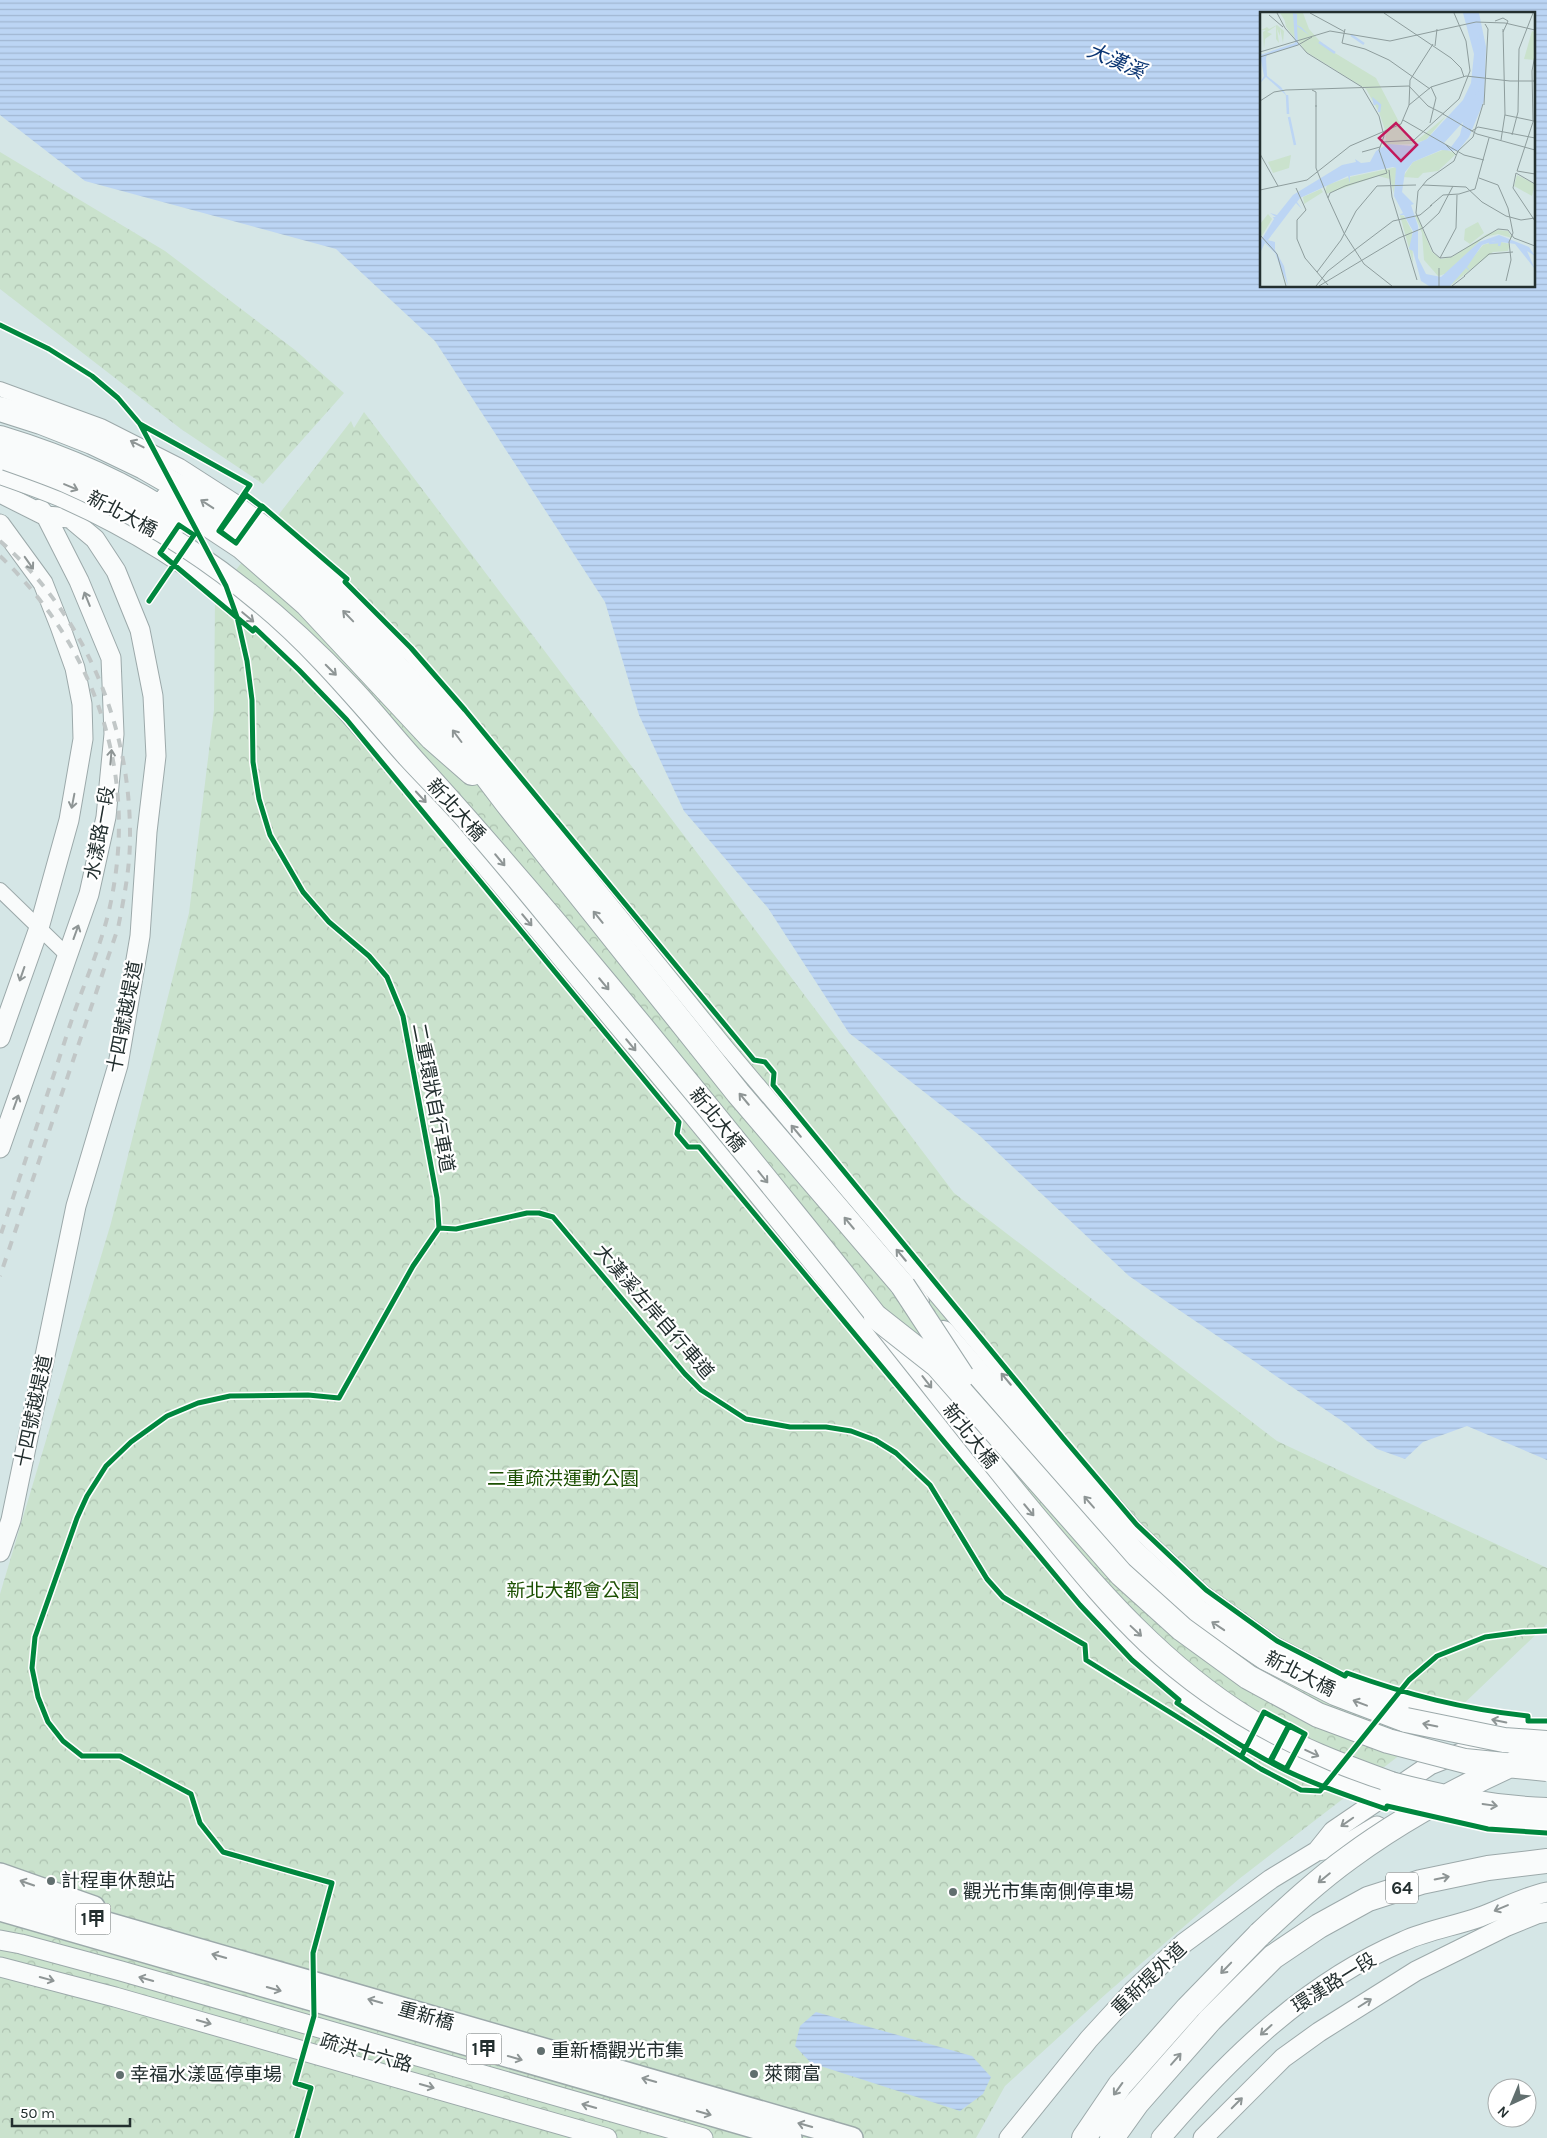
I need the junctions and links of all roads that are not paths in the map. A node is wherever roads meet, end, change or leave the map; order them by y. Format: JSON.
{"nodes":[{"id":1,"x":0,"y":389,"type":"edge"},
{"id":2,"x":0,"y":409,"type":"edge"},
{"id":3,"x":0,"y":423,"type":"edge"},
{"id":4,"x":0,"y":438,"type":"edge"},
{"id":5,"x":0,"y":461,"type":"edge"},
{"id":6,"x":0,"y":470,"type":"edge"},
{"id":7,"x":0,"y":477,"type":"edge"},
{"id":8,"x":0,"y":493,"type":"edge"},
{"id":9,"x":46,"y":516,"type":"junction"},
{"id":10,"x":0,"y":524,"type":"edge"},
{"id":11,"x":507,"y":803,"type":"junction"},
{"id":12,"x":469,"y":822,"type":"junction"},
{"id":13,"x":0,"y":890,"type":"edge"},
{"id":14,"x":39,"y":928,"type":"junction"},
{"id":15,"x":68,"y":955,"type":"junction"},
{"id":16,"x":0,"y":1038,"type":"edge"},
{"id":17,"x":0,"y":1148,"type":"edge"},
{"id":18,"x":903,"y":1286,"type":"junction"},
{"id":19,"x":876,"y":1317,"type":"junction"},
{"id":20,"x":0,"y":1552,"type":"edge"},
{"id":21,"x":1547,"y":1726,"type":"edge"},
{"id":22,"x":1547,"y":1733,"type":"edge"},
{"id":23,"x":1547,"y":1743,"type":"edge"},
{"id":24,"x":1547,"y":1749,"type":"edge"},
{"id":25,"x":1547,"y":1760,"type":"edge"},
{"id":26,"x":1547,"y":1769,"type":"edge"},
{"id":27,"x":1547,"y":1810,"type":"edge"},
{"id":28,"x":1547,"y":1826,"type":"edge"},
{"id":29,"x":1317,"y":1851,"type":"junction"},
{"id":30,"x":1547,"y":1861,"type":"edge"},
{"id":31,"x":0,"y":1874,"type":"edge"},
{"id":32,"x":0,"y":1892,"type":"edge"},
{"id":33,"x":1547,"y":1892,"type":"edge"},
{"id":34,"x":0,"y":1910,"type":"edge"},
{"id":35,"x":1547,"y":1912,"type":"edge"},
{"id":36,"x":0,"y":1940,"type":"edge"},
{"id":37,"x":182,"y":1954,"type":"junction"},
{"id":38,"x":0,"y":1967,"type":"edge"},
{"id":39,"x":607,"y":2138,"type":"edge"},
{"id":40,"x":703,"y":2138,"type":"edge"},
{"id":41,"x":792,"y":2138,"type":"edge"},
{"id":42,"x":852,"y":2138,"type":"edge"},
{"id":43,"x":1009,"y":2138,"type":"edge"},
{"id":44,"x":1084,"y":2138,"type":"edge"},
{"id":45,"x":1112,"y":2138,"type":"edge"},
{"id":46,"x":1161,"y":2138,"type":"edge"},
{"id":47,"x":1203,"y":2138,"type":"edge"}],
"edges":[{"from":21,"to":1,"type":"street","one_way":true},
{"from":11,"to":2,"type":"highway","name":"新北大橋","one_way":true},
{"from":3,"to":11,"type":"highway"},
{"from":4,"to":12,"type":"highway"},
{"from":5,"to":12,"type":"highway","name":"新北大橋","one_way":true},
{"from":6,"to":9,"type":"street","name":"水漾路一段"},
{"from":7,"to":28,"type":"street","one_way":true,"bridge":true},
{"from":8,"to":9,"type":"street"},
{"from":15,"to":9,"type":"street","name":"水漾路一段","one_way":true},
{"from":9,"to":20,"type":"street","name":"十四號越堤道"},
{"from":10,"to":14,"type":"street","name":"水漾路一段","one_way":true},
{"from":18,"to":11,"type":"highway","name":"新北大橋","one_way":true},
{"from":12,"to":19,"type":"highway","name":"新北大橋","one_way":true},
{"from":13,"to":14,"type":"street"},
{"from":14,"to":15,"type":"street"},
{"from":14,"to":16,"type":"street","name":"水漾路一段","one_way":true},
{"from":17,"to":15,"type":"street","name":"水漾路一段","one_way":true},
{"from":23,"to":18,"type":"highway","name":"新北大橋","one_way":true,"bridge":true},
{"from":18,"to":25,"type":"highway","bridge":true},
{"from":19,"to":26,"type":"highway","bridge":true},
{"from":19,"to":27,"type":"highway","name":"新北大橋","one_way":true,"bridge":true},
{"from":22,"to":29,"type":"street","name":"重新堤外道","one_way":true},
{"from":24,"to":44,"type":"highway","one_way":true,"bridge":true},
{"from":25,"to":29,"type":"street","name":"重新堤外道"},
{"from":29,"to":43,"type":"street","name":"重新堤外道"},
{"from":45,"to":30,"type":"highway","number":"64","one_way":true},
{"from":37,"to":31,"type":"main road","one_way":true},
{"from":32,"to":37,"type":"main road","name":"重新橋","number":"1甲"},
{"from":33,"to":46,"type":"street","name":"環漢路一段","one_way":true},
{"from":34,"to":37,"type":"main road","name":"重新橋"},
{"from":47,"to":35,"type":"street","name":"環漢路一段","one_way":true},
{"from":40,"to":36,"type":"street","name":"疏洪十六路","one_way":true},
{"from":37,"to":41,"type":"main road","name":"重新橋","number":"1甲","one_way":true},
{"from":42,"to":37,"type":"main road","name":"重新橋","number":"1甲","one_way":true},
{"from":38,"to":39,"type":"street","name":"疏洪十六路","one_way":true}]}
